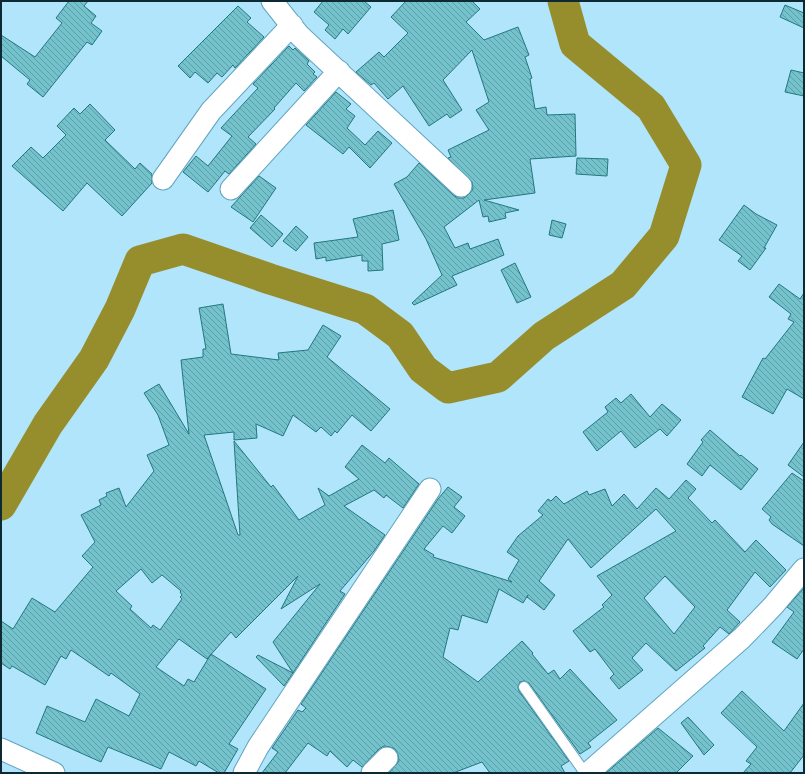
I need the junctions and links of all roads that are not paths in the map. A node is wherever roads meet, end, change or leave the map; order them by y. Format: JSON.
{"nodes":[{"id":1,"x":272,"y":1,"type":"edge"},
{"id":2,"x":292,"y":25,"type":"junction"},
{"id":3,"x":338,"y":71,"type":"junction"},
{"id":4,"x":163,"y":179,"type":"dead end"},
{"id":5,"x":461,"y":186,"type":"dead end"},
{"id":6,"x":232,"y":189,"type":"dead end"},
{"id":7,"x":430,"y":489,"type":"dead end"},
{"id":8,"x":804,"y":569,"type":"edge"},
{"id":9,"x":524,"y":687,"type":"dead end"},
{"id":10,"x":1,"y":749,"type":"edge"},
{"id":11,"x":387,"y":758,"type":"dead end"},
{"id":12,"x":54,"y":773,"type":"edge"},
{"id":13,"x":244,"y":773,"type":"edge"},
{"id":14,"x":372,"y":773,"type":"edge"},
{"id":15,"x":587,"y":773,"type":"edge"}],
"edges":[{"from":1,"to":2,"type":"street"},
{"from":2,"to":3,"type":"street"},
{"from":2,"to":4,"type":"street"},
{"from":3,"to":5,"type":"street"},
{"from":3,"to":6,"type":"street"},
{"from":7,"to":13,"type":"street"},
{"from":8,"to":15,"type":"street"},
{"from":9,"to":15,"type":"lane"},
{"from":10,"to":12,"type":"street"},
{"from":11,"to":14,"type":"street"}]}
